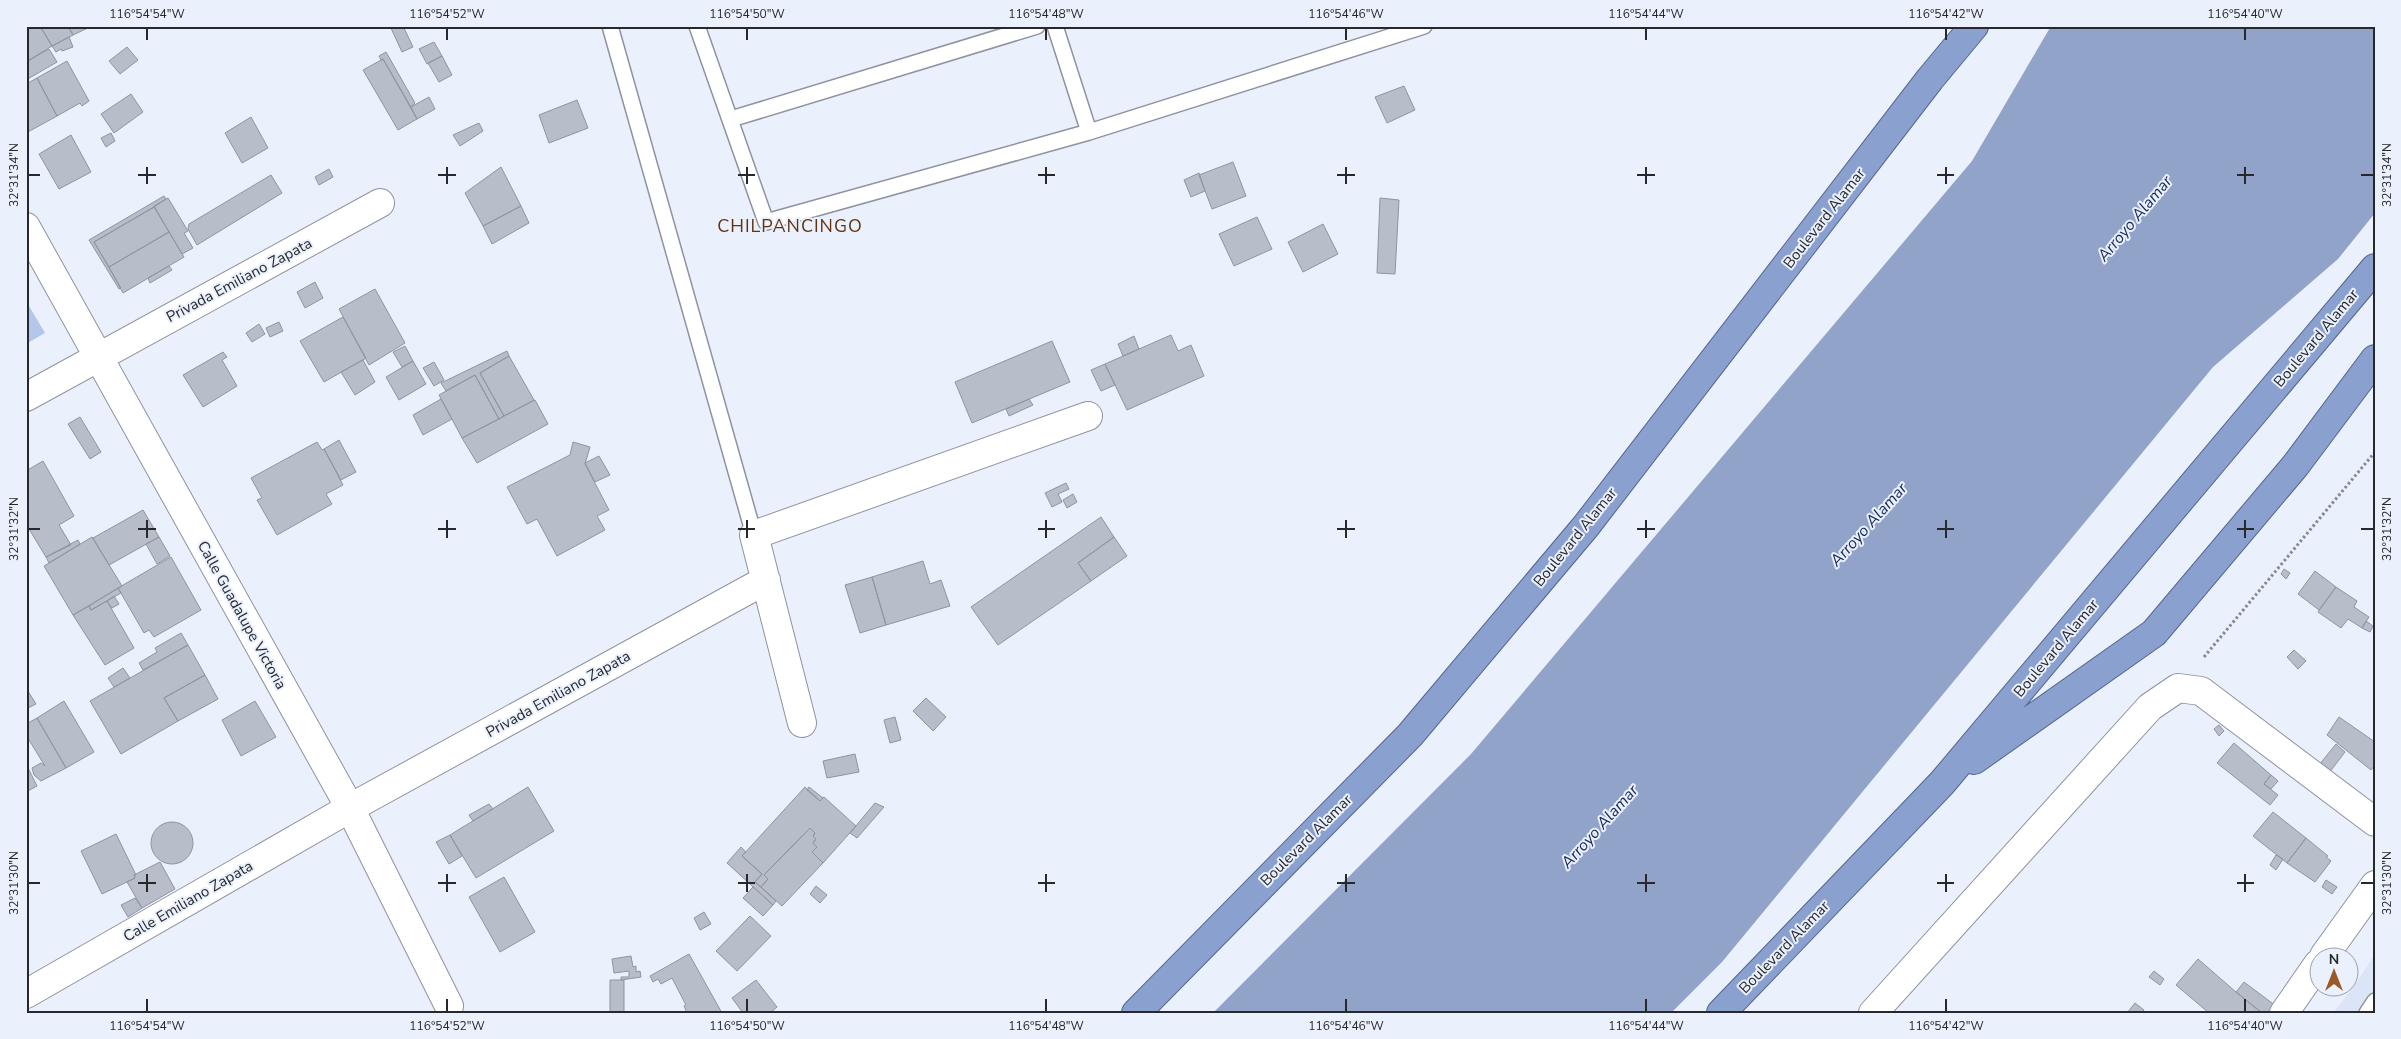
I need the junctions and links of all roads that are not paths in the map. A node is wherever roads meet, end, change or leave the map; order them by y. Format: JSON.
{"nodes":[{"id":1,"x":610,"y":26,"type":"edge"},
{"id":2,"x":697,"y":26,"type":"edge"},
{"id":3,"x":1037,"y":26,"type":"edge"},
{"id":4,"x":1055,"y":26,"type":"edge"},
{"id":5,"x":1424,"y":26,"type":"edge"},
{"id":6,"x":1974,"y":26,"type":"edge"},
{"id":7,"x":731,"y":119,"type":"junction"},
{"id":8,"x":1089,"y":132,"type":"junction"},
{"id":9,"x":380,"y":203,"type":"dead end"},
{"id":10,"x":26,"y":228,"type":"edge"},
{"id":11,"x":2375,"y":268,"type":"edge"},
{"id":12,"x":98,"y":357,"type":"junction"},
{"id":13,"x":2375,"y":359,"type":"edge"},
{"id":14,"x":26,"y":397,"type":"edge"},
{"id":15,"x":1088,"y":416,"type":"dead end"},
{"id":16,"x":754,"y":534,"type":"junction"},
{"id":17,"x":766,"y":580,"type":"junction"},
{"id":18,"x":802,"y":723,"type":"dead end"},
{"id":19,"x":1942,"y":783,"type":"junction"},
{"id":20,"x":350,"y":808,"type":"junction"},
{"id":21,"x":2375,"y":822,"type":"edge"},
{"id":22,"x":2375,"y":885,"type":"edge"},
{"id":23,"x":2331,"y":946,"type":"edge"},
{"id":24,"x":2308,"y":978,"type":"edge"},
{"id":25,"x":26,"y":994,"type":"edge"},
{"id":26,"x":2375,"y":1001,"type":"edge"},
{"id":27,"x":449,"y":1006,"type":"dead end"},
{"id":28,"x":1136,"y":1013,"type":"edge"},
{"id":29,"x":1721,"y":1013,"type":"edge"},
{"id":30,"x":1873,"y":1013,"type":"edge"},
{"id":31,"x":2284,"y":1013,"type":"edge"},
{"id":32,"x":2367,"y":1013,"type":"edge"}],
"edges":[{"from":1,"to":16,"type":"lane"},
{"from":2,"to":7,"type":"lane"},
{"from":3,"to":7,"type":"lane"},
{"from":4,"to":8,"type":"lane"},
{"from":5,"to":8,"type":"lane"},
{"from":6,"to":28,"type":"highway","name":"Boulevard Alamar"},
{"from":7,"to":8,"type":"lane"},
{"from":9,"to":12,"type":"street","name":"Privada Emiliano Zapata"},
{"from":10,"to":12,"type":"street","name":"Calle Guadalupe Victoria"},
{"from":11,"to":19,"type":"highway","name":"Boulevard Alamar"},
{"from":12,"to":14,"type":"street"},
{"from":12,"to":20,"type":"street","name":"Calle Guadalupe Victoria"},
{"from":13,"to":19,"type":"highway"},
{"from":15,"to":16,"type":"street"},
{"from":16,"to":17,"type":"street"},
{"from":17,"to":18,"type":"street"},
{"from":17,"to":20,"type":"street","name":"Privada Emiliano Zapata"},
{"from":19,"to":29,"type":"highway","name":"Boulevard Alamar"},
{"from":20,"to":25,"type":"street","name":"Calle Emiliano Zapata"},
{"from":20,"to":27,"type":"street","name":"Calle Guadalupe Victoria"},
{"from":21,"to":30,"type":"street"},
{"from":22,"to":23,"type":"street"},
{"from":24,"to":31,"type":"street"},
{"from":26,"to":32,"type":"lane"}]}
